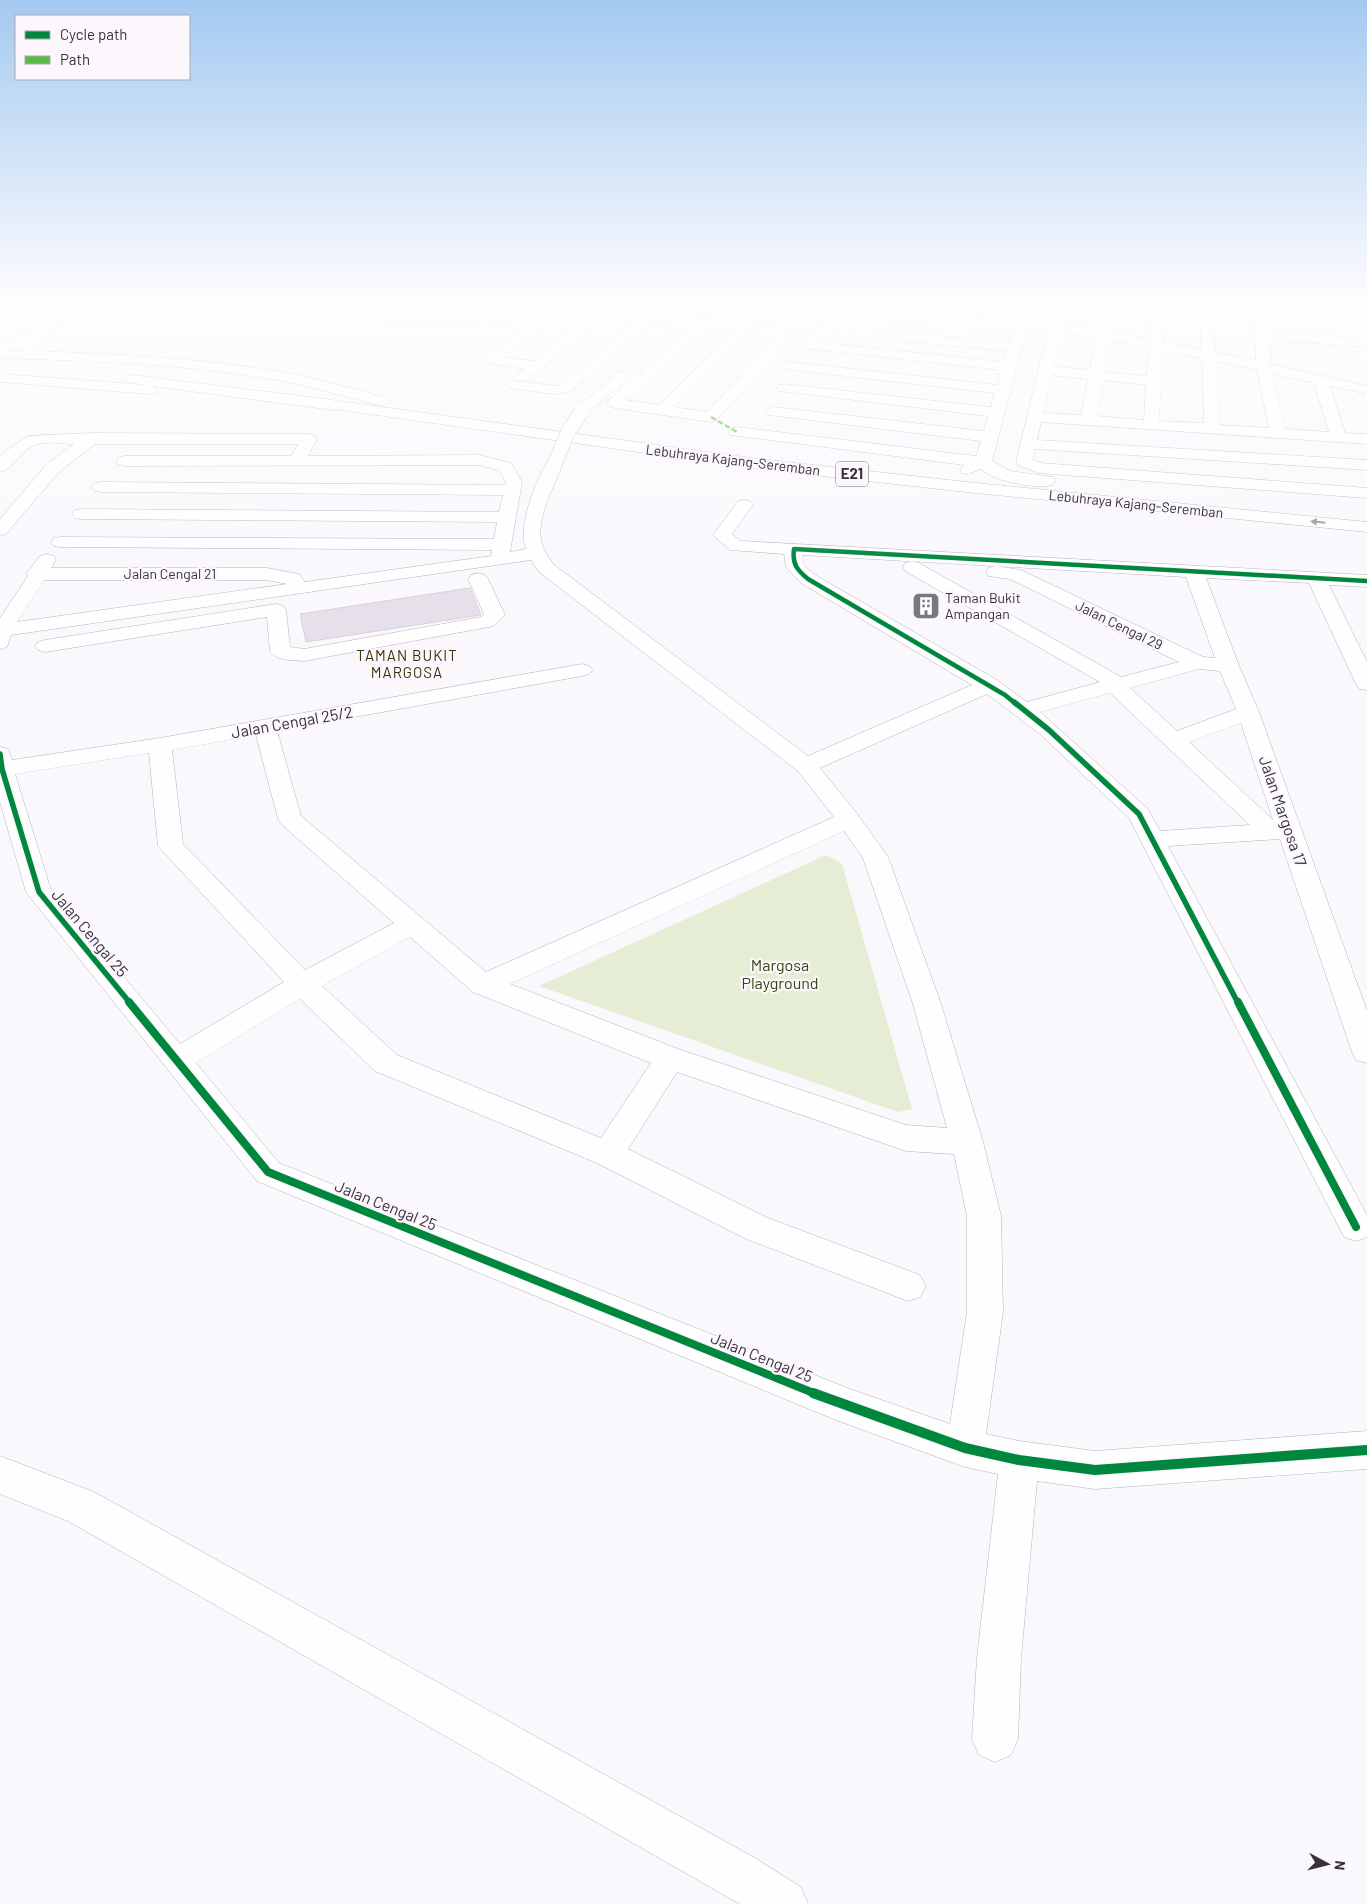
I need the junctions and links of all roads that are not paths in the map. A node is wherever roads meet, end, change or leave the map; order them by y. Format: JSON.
{"nodes":[{"id":1,"x":124,"y":388,"type":"edge"},
{"id":2,"x":206,"y":388,"type":"edge"},
{"id":3,"x":289,"y":388,"type":"edge"},
{"id":4,"x":334,"y":388,"type":"edge"},
{"id":5,"x":537,"y":388,"type":"edge"},
{"id":6,"x":566,"y":388,"type":"edge"},
{"id":7,"x":608,"y":388,"type":"edge"},
{"id":8,"x":631,"y":388,"type":"edge"},
{"id":9,"x":685,"y":388,"type":"edge"},
{"id":10,"x":739,"y":388,"type":"edge"},
{"id":11,"x":784,"y":388,"type":"dead end"},
{"id":12,"x":983,"y":388,"type":"edge"},
{"id":13,"x":1042,"y":388,"type":"edge"},
{"id":14,"x":1094,"y":388,"type":"edge"},
{"id":15,"x":1153,"y":388,"type":"edge"},
{"id":16,"x":1210,"y":388,"type":"edge"},
{"id":17,"x":1271,"y":388,"type":"edge"},
{"id":18,"x":1323,"y":388,"type":"edge"},
{"id":19,"x":1003,"y":390,"type":"joint"},
{"id":20,"x":382,"y":401,"type":"junction"},
{"id":21,"x":339,"y":406,"type":"junction"},
{"id":22,"x":663,"y":410,"type":"junction"},
{"id":23,"x":774,"y":412,"type":"dead end"},
{"id":24,"x":997,"y":412,"type":"junction"},
{"id":25,"x":1035,"y":417,"type":"junction"},
{"id":26,"x":1088,"y":421,"type":"junction"},
{"id":27,"x":1150,"y":425,"type":"junction"},
{"id":28,"x":1212,"y":430,"type":"junction"},
{"id":29,"x":737,"y":432,"type":"dead end"},
{"id":30,"x":1247,"y":432,"type":"junction"},
{"id":31,"x":1278,"y":434,"type":"junction"},
{"id":32,"x":990,"y":437,"type":"junction"},
{"id":33,"x":34,"y":438,"type":"junction"},
{"id":34,"x":92,"y":438,"type":"junction"},
{"id":35,"x":142,"y":438,"type":"junction"},
{"id":36,"x":1339,"y":438,"type":"junction"},
{"id":37,"x":8,"y":439,"type":"dead end"},
{"id":38,"x":1365,"y":443,"type":"edge"},
{"id":39,"x":1028,"y":444,"type":"junction"},
{"id":40,"x":1258,"y":458,"type":"junction"},
{"id":41,"x":124,"y":460,"type":"junction"},
{"id":42,"x":297,"y":460,"type":"junction"},
{"id":43,"x":351,"y":460,"type":"junction"},
{"id":44,"x":808,"y":460,"type":"junction"},
{"id":45,"x":983,"y":462,"type":"junction"},
{"id":46,"x":1367,"y":465,"type":"edge"},
{"id":47,"x":0,"y":467,"type":"edge"},
{"id":48,"x":101,"y":487,"type":"junction"},
{"id":49,"x":1269,"y":487,"type":"junction"},
{"id":50,"x":319,"y":488,"type":"junction"},
{"id":51,"x":337,"y":489,"type":"junction"},
{"id":52,"x":512,"y":490,"type":"junction"},
{"id":53,"x":1106,"y":490,"type":"junction"},
{"id":54,"x":1367,"y":493,"type":"edge"},
{"id":55,"x":744,"y":505,"type":"dead end"},
{"id":56,"x":81,"y":514,"type":"junction"},
{"id":57,"x":1367,"y":514,"type":"edge"},
{"id":58,"x":306,"y":515,"type":"junction"},
{"id":59,"x":508,"y":517,"type":"junction"},
{"id":60,"x":1367,"y":527,"type":"edge"},
{"id":61,"x":0,"y":530,"type":"edge"},
{"id":62,"x":60,"y":542,"type":"junction"},
{"id":63,"x":291,"y":544,"type":"junction"},
{"id":64,"x":501,"y":553,"type":"junction"},
{"id":65,"x":793,"y":554,"type":"junction"},
{"id":66,"x":541,"y":560,"type":"junction"},
{"id":67,"x":912,"y":567,"type":"junction"},
{"id":68,"x":1194,"y":572,"type":"junction"},
{"id":69,"x":36,"y":574,"type":"junction"},
{"id":70,"x":478,"y":578,"type":"junction"},
{"id":71,"x":1316,"y":578,"type":"junction"},
{"id":72,"x":1367,"y":581,"type":"edge"},
{"id":73,"x":300,"y":588,"type":"junction"},
{"id":74,"x":276,"y":610,"type":"junction"},
{"id":75,"x":1,"y":636,"type":"edge"},
{"id":76,"x":45,"y":646,"type":"dead end"},
{"id":77,"x":1199,"y":662,"type":"junction"},
{"id":78,"x":1228,"y":666,"type":"junction"},
{"id":79,"x":582,"y":670,"type":"dead end"},
{"id":80,"x":1364,"y":672,"type":"edge"},
{"id":81,"x":989,"y":685,"type":"junction"},
{"id":82,"x":1116,"y":685,"type":"junction"},
{"id":83,"x":1024,"y":710,"type":"junction"},
{"id":84,"x":1248,"y":712,"type":"junction"},
{"id":85,"x":265,"y":727,"type":"junction"},
{"id":86,"x":1174,"y":740,"type":"junction"},
{"id":87,"x":160,"y":746,"type":"junction"},
{"id":88,"x":1,"y":761,"type":"edge"},
{"id":89,"x":806,"y":766,"type":"junction"},
{"id":90,"x":849,"y":820,"type":"junction"},
{"id":91,"x":1152,"y":839,"type":"junction"},
{"id":92,"x":412,"y":924,"type":"junction"},
{"id":93,"x":302,"y":984,"type":"junction"},
{"id":94,"x":483,"y":984,"type":"junction"},
{"id":95,"x":1367,"y":1052,"type":"edge"},
{"id":96,"x":670,"y":1058,"type":"junction"},
{"id":97,"x":178,"y":1060,"type":"junction"},
{"id":98,"x":967,"y":1142,"type":"junction"},
{"id":99,"x":608,"y":1154,"type":"junction"},
{"id":100,"x":1356,"y":1227,"type":"dead end"},
{"id":101,"x":908,"y":1286,"type":"dead end"},
{"id":102,"x":965,"y":1448,"type":"junction"},
{"id":103,"x":1367,"y":1450,"type":"edge"},
{"id":104,"x":1019,"y":1460,"type":"junction"},
{"id":105,"x":0,"y":1475,"type":"edge"},
{"id":106,"x":995,"y":1739,"type":"dead end"},
{"id":107,"x":784,"y":1904,"type":"edge"}],
"edges":[{"from":1,"to":21,"type":"main road"},
{"from":2,"to":21,"type":"main road"},
{"from":3,"to":20,"type":"main road"},
{"from":4,"to":20,"type":"main road"},
{"from":5,"to":6,"type":"main road"},
{"from":7,"to":66,"type":"main road","bridge":true},
{"from":8,"to":22,"type":"main road"},
{"from":9,"to":22,"type":"main road"},
{"from":10,"to":22,"type":"main road"},
{"from":11,"to":24,"type":"main road"},
{"from":12,"to":19,"type":"main road"},
{"from":13,"to":25,"type":"main road"},
{"from":14,"to":26,"type":"main road"},
{"from":15,"to":27,"type":"main road"},
{"from":16,"to":28,"type":"main road"},
{"from":17,"to":31,"type":"main road"},
{"from":18,"to":36,"type":"main road"},
{"from":19,"to":24,"type":"main road"},
{"from":20,"to":44,"type":"main road","name":"Lebuhraya Kajang-Seremban","number":"E21"},
{"from":60,"to":21,"type":"main road","name":"Lebuhraya Kajang-Seremban","number":"E21","one_way":true},
{"from":23,"to":32,"type":"main road"},
{"from":24,"to":32,"type":"main road"},
{"from":25,"to":26,"type":"main road"},
{"from":25,"to":39,"type":"main road"},
{"from":26,"to":27,"type":"main road"},
{"from":27,"to":28,"type":"main road"},
{"from":28,"to":30,"type":"main road"},
{"from":29,"to":45,"type":"main road"},
{"from":30,"to":31,"type":"main road"},
{"from":30,"to":40,"type":"main road"},
{"from":31,"to":36,"type":"main road"},
{"from":32,"to":45,"type":"main road"},
{"from":33,"to":34,"type":"main road"},
{"from":33,"to":37,"type":"main road"},
{"from":33,"to":47,"type":"main road"},
{"from":34,"to":35,"type":"main road"},
{"from":34,"to":61,"type":"main road"},
{"from":35,"to":41,"type":"main road"},
{"from":35,"to":42,"type":"main road"},
{"from":36,"to":38,"type":"main road"},
{"from":39,"to":40,"type":"main road"},
{"from":39,"to":49,"type":"main road"},
{"from":40,"to":46,"type":"main road"},
{"from":40,"to":49,"type":"main road"},
{"from":41,"to":42,"type":"main road"},
{"from":41,"to":48,"type":"main road"},
{"from":42,"to":43,"type":"main road"},
{"from":43,"to":51,"type":"main road"},
{"from":43,"to":52,"type":"main road"},
{"from":44,"to":45,"type":"main road"},
{"from":44,"to":53,"type":"main road","name":"Lebuhraya Kajang-Seremban","number":"E21"},
{"from":45,"to":53,"type":"main road"},
{"from":48,"to":50,"type":"main road"},
{"from":48,"to":56,"type":"main road"},
{"from":49,"to":54,"type":"main road"},
{"from":50,"to":51,"type":"main road"},
{"from":50,"to":58,"type":"main road"},
{"from":51,"to":52,"type":"main road"},
{"from":52,"to":59,"type":"main road"},
{"from":53,"to":57,"type":"main road","name":"Lebuhraya Kajang-Seremban","number":"E21"},
{"from":55,"to":65,"type":"main road"},
{"from":56,"to":58,"type":"main road"},
{"from":56,"to":62,"type":"main road"},
{"from":58,"to":59,"type":"main road"},
{"from":58,"to":63,"type":"main road"},
{"from":59,"to":64,"type":"main road"},
{"from":62,"to":63,"type":"main road"},
{"from":62,"to":69,"type":"main road"},
{"from":63,"to":64,"type":"main road"},
{"from":64,"to":66,"type":"main road"},
{"from":64,"to":73,"type":"main road"},
{"from":65,"to":67,"type":"main road"},
{"from":65,"to":68,"type":"main road"},
{"from":65,"to":81,"type":"main road"},
{"from":66,"to":70,"type":"main road"},
{"from":66,"to":89,"type":"main road"},
{"from":67,"to":77,"type":"main road","name":"Jalan Cengal 29"},
{"from":67,"to":82,"type":"main road"},
{"from":68,"to":71,"type":"main road"},
{"from":68,"to":78,"type":"main road","name":"Jalan Margosa 17"},
{"from":69,"to":73,"type":"main road","name":"Jalan Cengal 21"},
{"from":69,"to":75,"type":"main road"},
{"from":70,"to":74,"type":"main road"},
{"from":70,"to":74,"type":"main road"},
{"from":71,"to":72,"type":"main road"},
{"from":71,"to":80,"type":"main road"},
{"from":73,"to":75,"type":"main road"},
{"from":74,"to":76,"type":"main road"},
{"from":77,"to":78,"type":"main road","name":"Jalan Cengal 29"},
{"from":77,"to":82,"type":"main road"},
{"from":78,"to":84,"type":"main road","name":"Jalan Margosa 17"},
{"from":79,"to":85,"type":"main road","name":"Jalan Cengal 25/2"},
{"from":81,"to":83,"type":"main road"},
{"from":81,"to":89,"type":"main road"},
{"from":82,"to":83,"type":"main road"},
{"from":82,"to":86,"type":"main road"},
{"from":83,"to":91,"type":"main road"},
{"from":84,"to":86,"type":"main road"},
{"from":84,"to":95,"type":"main road","name":"Jalan Margosa 17"},
{"from":85,"to":87,"type":"main road","name":"Jalan Cengal 25/2"},
{"from":85,"to":92,"type":"main road"},
{"from":86,"to":91,"type":"main road"},
{"from":87,"to":88,"type":"main road","name":"Jalan Cengal 25/2"},
{"from":87,"to":93,"type":"main road"},
{"from":88,"to":97,"type":"main road","name":"Jalan Cengal 25"},
{"from":89,"to":90,"type":"main road"},
{"from":90,"to":94,"type":"main road"},
{"from":90,"to":98,"type":"main road"},
{"from":91,"to":100,"type":"main road"},
{"from":92,"to":93,"type":"main road"},
{"from":92,"to":94,"type":"main road"},
{"from":93,"to":97,"type":"main road"},
{"from":93,"to":99,"type":"main road"},
{"from":94,"to":96,"type":"main road"},
{"from":96,"to":98,"type":"main road"},
{"from":96,"to":99,"type":"main road"},
{"from":97,"to":102,"type":"main road","name":"Jalan Cengal 25"},
{"from":98,"to":102,"type":"main road"},
{"from":99,"to":101,"type":"main road"},
{"from":102,"to":104,"type":"main road","name":"Jalan Cengal 25"},
{"from":103,"to":104,"type":"main road","name":"Jalan Cengal 25"},
{"from":104,"to":106,"type":"main road"},
{"from":105,"to":107,"type":"main road"}]}
